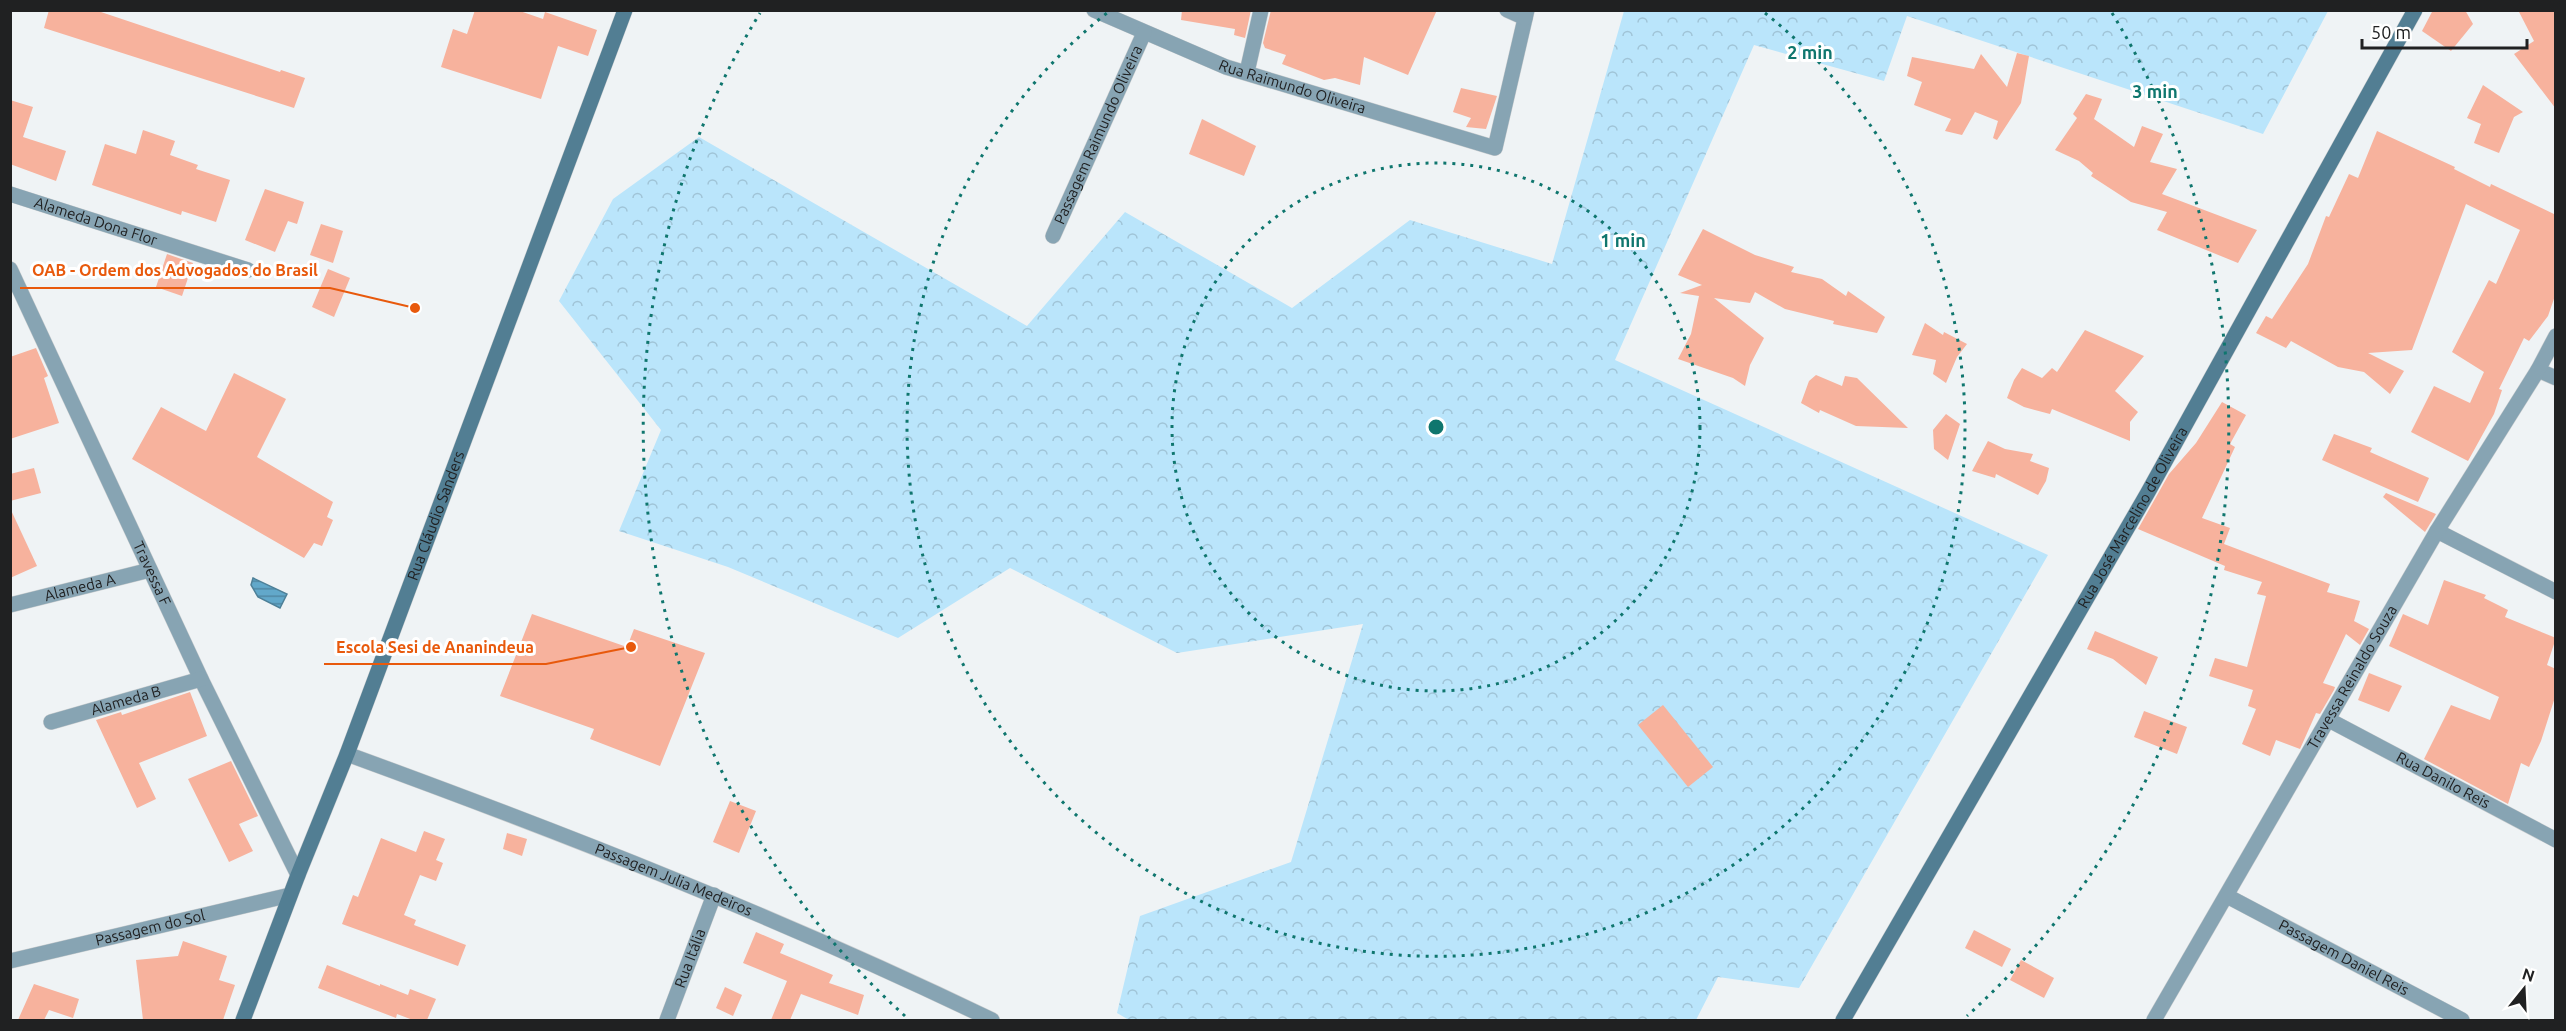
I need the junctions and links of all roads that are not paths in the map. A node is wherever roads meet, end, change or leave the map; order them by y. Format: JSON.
{"nodes":[{"id":1,"x":625,"y":10,"type":"edge"},
{"id":2,"x":1094,"y":10,"type":"edge"},
{"id":3,"x":1261,"y":10,"type":"edge"},
{"id":4,"x":1507,"y":10,"type":"edge"},
{"id":5,"x":2415,"y":10,"type":"edge"},
{"id":6,"x":1526,"y":14,"type":"edge"},
{"id":7,"x":1144,"y":33,"type":"junction"},
{"id":8,"x":1248,"y":72,"type":"junction"},
{"id":9,"x":10,"y":194,"type":"edge"},
{"id":10,"x":1053,"y":236,"type":"dead end"},
{"id":11,"x":10,"y":268,"type":"edge"},
{"id":12,"x":248,"y":270,"type":"dead end"},
{"id":13,"x":2556,"y":336,"type":"edge"},
{"id":14,"x":2538,"y":370,"type":"junction"},
{"id":15,"x":2556,"y":378,"type":"edge"},
{"id":16,"x":2437,"y":531,"type":"junction"},
{"id":17,"x":150,"y":570,"type":"junction"},
{"id":18,"x":2556,"y":592,"type":"edge"},
{"id":19,"x":10,"y":605,"type":"edge"},
{"id":20,"x":201,"y":679,"type":"junction"},
{"id":21,"x":2329,"y":720,"type":"junction"},
{"id":22,"x":51,"y":723,"type":"dead end"},
{"id":23,"x":347,"y":754,"type":"junction"},
{"id":24,"x":2556,"y":840,"type":"edge"},
{"id":25,"x":298,"y":875,"type":"junction"},
{"id":26,"x":291,"y":895,"type":"junction"},
{"id":27,"x":714,"y":895,"type":"junction"},
{"id":28,"x":2227,"y":896,"type":"junction"},
{"id":29,"x":10,"y":961,"type":"edge"},
{"id":30,"x":243,"y":1020,"type":"edge"},
{"id":31,"x":667,"y":1020,"type":"edge"},
{"id":32,"x":993,"y":1020,"type":"edge"},
{"id":33,"x":1843,"y":1020,"type":"edge"},
{"id":34,"x":2154,"y":1020,"type":"edge"},
{"id":35,"x":2462,"y":1020,"type":"edge"}],
"edges":[{"from":1,"to":23,"type":"street","name":"Rua Cláudio Sanders"},
{"from":2,"to":7,"type":"street","name":"Rua Raimundo Oliveira"},
{"from":3,"to":8,"type":"street"},
{"from":4,"to":6,"type":"street"},
{"from":5,"to":33,"type":"street","name":"Rua José Marcelino de Oliveira"},
{"from":6,"to":8,"type":"street","name":"Rua Raimundo Oliveira"},
{"from":7,"to":8,"type":"street","name":"Rua Raimundo Oliveira"},
{"from":7,"to":10,"type":"street","name":"Passagem Raimundo Oliveira"},
{"from":9,"to":12,"type":"street","name":"Alameda Dona Flor"},
{"from":11,"to":17,"type":"street","name":"Travessa F"},
{"from":13,"to":14,"type":"street","name":"Travessa Reinaldo Souza"},
{"from":14,"to":15,"type":"street"},
{"from":14,"to":16,"type":"street","name":"Travessa Reinaldo Souza"},
{"from":16,"to":18,"type":"street"},
{"from":16,"to":21,"type":"street","name":"Travessa Reinaldo Souza"},
{"from":17,"to":19,"type":"street","name":"Alameda A"},
{"from":17,"to":20,"type":"street","name":"Travessa F"},
{"from":20,"to":22,"type":"street","name":"Alameda B"},
{"from":20,"to":25,"type":"street","name":"Travessa F"},
{"from":21,"to":24,"type":"street","name":"Rua Danilo Reis"},
{"from":21,"to":28,"type":"street","name":"Travessa Reinaldo Souza"},
{"from":23,"to":25,"type":"street","name":"Rua Cláudio Sanders"},
{"from":23,"to":27,"type":"street","name":"Passagem Julia Medeiros"},
{"from":25,"to":26,"type":"street","name":"Rua Cláudio Sanders"},
{"from":26,"to":29,"type":"street","name":"Passagem do Sol"},
{"from":26,"to":30,"type":"street","name":"Rua Cláudio Sanders"},
{"from":27,"to":31,"type":"street","name":"Rua Itália"},
{"from":27,"to":32,"type":"street","name":"Passagem Julia Medeiros"},
{"from":28,"to":34,"type":"street","name":"Travessa Reinaldo Souza"},
{"from":28,"to":35,"type":"street","name":"Passagem Daniel Reis"}]}
